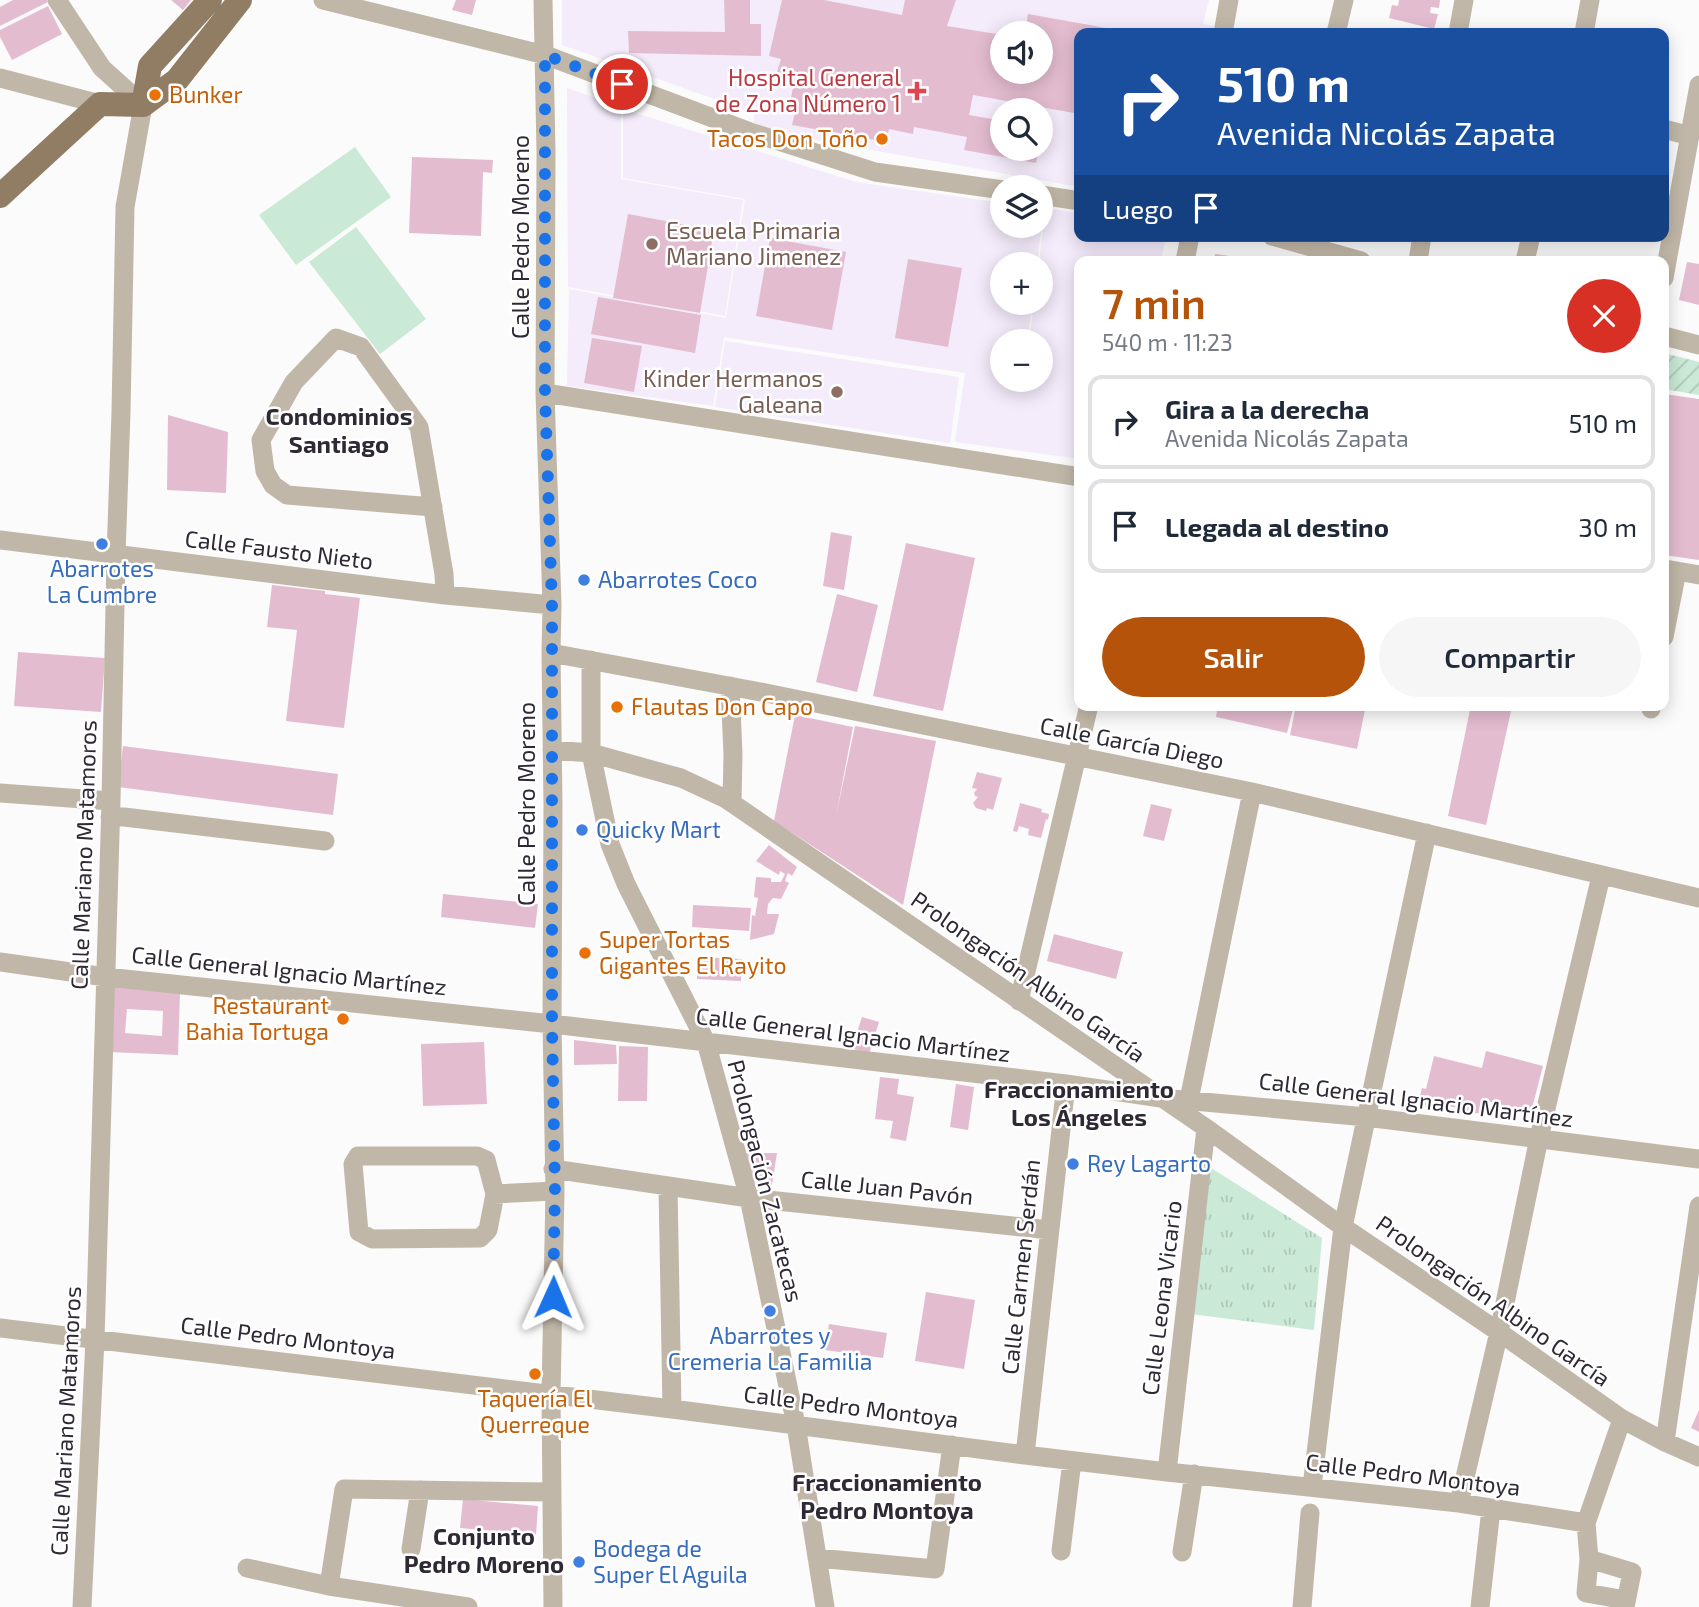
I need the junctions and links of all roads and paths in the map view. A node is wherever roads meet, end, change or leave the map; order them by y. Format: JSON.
{"nodes":[{"id":1,"x":57,"y":0,"type":"edge"},
{"id":2,"x":210,"y":0,"type":"edge"},
{"id":3,"x":240,"y":0,"type":"edge"},
{"id":4,"x":323,"y":0,"type":"edge"},
{"id":5,"x":543,"y":0,"type":"edge"},
{"id":6,"x":1229,"y":0,"type":"edge"},
{"id":7,"x":1347,"y":0,"type":"edge"},
{"id":8,"x":1464,"y":0,"type":"edge"},
{"id":9,"x":1590,"y":0,"type":"edge"},
{"id":10,"x":1224,"y":28,"type":"edge"},
{"id":11,"x":1338,"y":28,"type":"edge"},
{"id":12,"x":1350,"y":28,"type":"edge"},
{"id":13,"x":1459,"y":28,"type":"edge"},
{"id":14,"x":1585,"y":28,"type":"edge"},
{"id":15,"x":545,"y":55,"type":"junction"},
{"id":16,"x":0,"y":78,"type":"edge"},
{"id":17,"x":1699,"y":85,"type":"edge"},
{"id":18,"x":100,"y":104,"type":"junction"},
{"id":19,"x":143,"y":105,"type":"junction"},
{"id":20,"x":1669,"y":130,"type":"edge"},
{"id":21,"x":1690,"y":136,"type":"junction"},
{"id":22,"x":990,"y":188,"type":"edge"},
{"id":23,"x":0,"y":195,"type":"edge"},
{"id":24,"x":1053,"y":197,"type":"edge"},
{"id":25,"x":1074,"y":200,"type":"edge"},
{"id":26,"x":1310,"y":242,"type":"edge"},
{"id":27,"x":1348,"y":256,"type":"edge"},
{"id":28,"x":1668,"y":256,"type":"edge"},
{"id":29,"x":1669,"y":337,"type":"edge"},
{"id":30,"x":1699,"y":345,"type":"edge"},
{"id":31,"x":545,"y":393,"type":"junction"},
{"id":32,"x":1074,"y":476,"type":"edge"},
{"id":33,"x":433,"y":507,"type":"junction"},
{"id":34,"x":0,"y":540,"type":"edge"},
{"id":35,"x":116,"y":555,"type":"junction"},
{"id":36,"x":1671,"y":570,"type":"edge"},
{"id":37,"x":1699,"y":575,"type":"edge"},
{"id":38,"x":1669,"y":589,"type":"edge"},
{"id":39,"x":445,"y":595,"type":"junction"},
{"id":40,"x":552,"y":605,"type":"junction"},
{"id":41,"x":551,"y":653,"type":"junction"},
{"id":42,"x":591,"y":660,"type":"junction"},
{"id":43,"x":730,"y":686,"type":"junction"},
{"id":44,"x":1087,"y":711,"type":"edge"},
{"id":45,"x":552,"y":750,"type":"junction"},
{"id":46,"x":591,"y":753,"type":"junction"},
{"id":47,"x":1076,"y":756,"type":"junction"},
{"id":48,"x":1252,"y":792,"type":"junction"},
{"id":49,"x":0,"y":793,"type":"edge"},
{"id":50,"x":732,"y":803,"type":"junction"},
{"id":51,"x":111,"y":809,"type":"junction"},
{"id":52,"x":1427,"y":833,"type":"junction"},
{"id":53,"x":325,"y":841,"type":"dead end"},
{"id":54,"x":1601,"y":876,"type":"junction"},
{"id":55,"x":1699,"y":898,"type":"edge"},
{"id":56,"x":0,"y":962,"type":"edge"},
{"id":57,"x":106,"y":977,"type":"junction"},
{"id":58,"x":1019,"y":1001,"type":"junction"},
{"id":59,"x":552,"y":1024,"type":"junction"},
{"id":60,"x":706,"y":1042,"type":"junction"},
{"id":61,"x":1066,"y":1084,"type":"junction"},
{"id":62,"x":1161,"y":1098,"type":"junction"},
{"id":63,"x":1189,"y":1100,"type":"junction"},
{"id":64,"x":1366,"y":1117,"type":"junction"},
{"id":65,"x":1206,"y":1129,"type":"junction"},
{"id":66,"x":1539,"y":1138,"type":"junction"},
{"id":67,"x":1699,"y":1159,"type":"edge"},
{"id":68,"x":553,"y":1169,"type":"junction"},
{"id":69,"x":668,"y":1186,"type":"junction"},
{"id":70,"x":555,"y":1191,"type":"junction"},
{"id":71,"x":495,"y":1194,"type":"junction"},
{"id":72,"x":749,"y":1198,"type":"junction"},
{"id":73,"x":1699,"y":1206,"type":"edge"},
{"id":74,"x":1343,"y":1227,"type":"junction"},
{"id":75,"x":1050,"y":1230,"type":"junction"},
{"id":76,"x":0,"y":1328,"type":"edge"},
{"id":77,"x":1499,"y":1332,"type":"junction"},
{"id":78,"x":95,"y":1339,"type":"junction"},
{"id":79,"x":551,"y":1395,"type":"junction"},
{"id":80,"x":672,"y":1409,"type":"junction"},
{"id":81,"x":1622,"y":1419,"type":"junction"},
{"id":82,"x":796,"y":1426,"type":"junction"},
{"id":83,"x":1664,"y":1442,"type":"junction"},
{"id":84,"x":952,"y":1445,"type":"junction"},
{"id":85,"x":1025,"y":1455,"type":"junction"},
{"id":86,"x":1699,"y":1457,"type":"edge"},
{"id":87,"x":1072,"y":1461,"type":"junction"},
{"id":88,"x":1167,"y":1472,"type":"junction"},
{"id":89,"x":1194,"y":1475,"type":"junction"},
{"id":90,"x":1312,"y":1487,"type":"junction"},
{"id":91,"x":420,"y":1490,"type":"junction"},
{"id":92,"x":551,"y":1492,"type":"junction"},
{"id":93,"x":1458,"y":1503,"type":"junction"},
{"id":94,"x":1491,"y":1509,"type":"junction"},
{"id":95,"x":1310,"y":1513,"type":"dead end"},
{"id":96,"x":1586,"y":1523,"type":"junction"},
{"id":97,"x":411,"y":1549,"type":"dead end"},
{"id":98,"x":1061,"y":1551,"type":"dead end"},
{"id":99,"x":1182,"y":1552,"type":"dead end"},
{"id":100,"x":817,"y":1558,"type":"junction"},
{"id":101,"x":1589,"y":1559,"type":"junction"},
{"id":102,"x":247,"y":1568,"type":"dead end"},
{"id":103,"x":329,"y":1586,"type":"junction"},
{"id":104,"x":1625,"y":1603,"type":"edge"},
{"id":105,"x":82,"y":1607,"type":"edge"},
{"id":106,"x":468,"y":1607,"type":"edge"},
{"id":107,"x":553,"y":1607,"type":"edge"},
{"id":108,"x":825,"y":1607,"type":"edge"},
{"id":109,"x":1302,"y":1607,"type":"edge"},
{"id":110,"x":1480,"y":1607,"type":"edge"}],
"edges":[{"from":1,"to":19,"type":"street"},
{"from":2,"to":19,"type":"main road"},
{"from":3,"to":19,"type":"main road"},
{"from":4,"to":15,"type":"street"},
{"from":5,"to":15,"type":"street","name":"Calle Pedro Moreno"},
{"from":6,"to":10,"type":"street"},
{"from":7,"to":11,"type":"street"},
{"from":7,"to":12,"type":"street"},
{"from":8,"to":13,"type":"street"},
{"from":9,"to":14,"type":"street"},
{"from":15,"to":22,"type":"street"},
{"from":15,"to":31,"type":"street","name":"Calle Pedro Moreno"},
{"from":16,"to":18,"type":"street"},
{"from":17,"to":21,"type":"street"},
{"from":18,"to":19,"type":"main road"},
{"from":18,"to":23,"type":"main road"},
{"from":19,"to":35,"type":"street","name":"Calle Mariano Matamoros"},
{"from":20,"to":21,"type":"street"},
{"from":21,"to":28,"type":"street"},
{"from":24,"to":25,"type":"street"},
{"from":26,"to":27,"type":"street"},
{"from":29,"to":30,"type":"street"},
{"from":31,"to":32,"type":"street"},
{"from":31,"to":40,"type":"street","name":"Calle Pedro Moreno"},
{"from":33,"to":33,"type":"street"},
{"from":33,"to":39,"type":"street"},
{"from":34,"to":35,"type":"street","name":"Calle Fausto Nieto"},
{"from":35,"to":39,"type":"street","name":"Calle Fausto Nieto"},
{"from":35,"to":51,"type":"street","name":"Calle Mariano Matamoros"},
{"from":36,"to":37,"type":"street"},
{"from":36,"to":38,"type":"street"},
{"from":39,"to":40,"type":"street","name":"Calle Fausto Nieto"},
{"from":40,"to":41,"type":"street","name":"Calle Pedro Moreno"},
{"from":41,"to":42,"type":"street","name":"Calle García Diego"},
{"from":41,"to":45,"type":"street","name":"Calle Pedro Moreno"},
{"from":42,"to":43,"type":"street","name":"Calle García Diego"},
{"from":42,"to":46,"type":"street","name":"Prolongación Zacatecas"},
{"from":43,"to":47,"type":"street","name":"Calle García Diego"},
{"from":43,"to":50,"type":"street"},
{"from":44,"to":47,"type":"street"},
{"from":45,"to":46,"type":"street","name":"Prolongación Albino García"},
{"from":45,"to":59,"type":"street","name":"Calle Pedro Moreno"},
{"from":46,"to":50,"type":"street","name":"Prolongación Albino García"},
{"from":46,"to":60,"type":"street","name":"Prolongación Zacatecas"},
{"from":47,"to":48,"type":"street","name":"Calle García Diego"},
{"from":47,"to":58,"type":"street"},
{"from":48,"to":52,"type":"street","name":"Calle García Diego"},
{"from":48,"to":63,"type":"street"},
{"from":49,"to":51,"type":"street"},
{"from":50,"to":58,"type":"street","name":"Prolongación Albino García"},
{"from":51,"to":53,"type":"street"},
{"from":51,"to":57,"type":"street","name":"Calle Mariano Matamoros"},
{"from":52,"to":54,"type":"street","name":"Calle García Diego"},
{"from":52,"to":64,"type":"street"},
{"from":54,"to":55,"type":"street","name":"Calle García Diego"},
{"from":54,"to":66,"type":"street"},
{"from":56,"to":57,"type":"street","name":"Calle General Ignacio Martínez"},
{"from":57,"to":59,"type":"street","name":"Calle General Ignacio Martínez"},
{"from":57,"to":78,"type":"street","name":"Calle Mariano Matamoros"},
{"from":58,"to":62,"type":"street","name":"Prolongación Albino García"},
{"from":59,"to":60,"type":"street","name":"Calle General Ignacio Martínez"},
{"from":59,"to":68,"type":"street","name":"Calle Pedro Moreno"},
{"from":60,"to":61,"type":"street","name":"Calle General Ignacio Martínez"},
{"from":60,"to":72,"type":"street","name":"Prolongación Zacatecas"},
{"from":61,"to":62,"type":"street","name":"Calle General Ignacio Martínez"},
{"from":61,"to":75,"type":"street","name":"Calle Carmen Serdán"},
{"from":62,"to":63,"type":"street","name":"Calle General Ignacio Martínez"},
{"from":62,"to":65,"type":"street","name":"Prolongación Albino García"},
{"from":63,"to":64,"type":"street","name":"Calle General Ignacio Martínez"},
{"from":64,"to":66,"type":"street","name":"Calle General Ignacio Martínez"},
{"from":64,"to":74,"type":"street"},
{"from":65,"to":74,"type":"street","name":"Prolongación Albino García"},
{"from":65,"to":88,"type":"street","name":"Calle Leona Vicario"},
{"from":66,"to":67,"type":"street","name":"Calle General Ignacio Martínez"},
{"from":66,"to":77,"type":"street"},
{"from":68,"to":69,"type":"street","name":"Calle Juan Pavón"},
{"from":68,"to":70,"type":"street","name":"Calle Pedro Moreno"},
{"from":69,"to":72,"type":"street","name":"Calle Juan Pavón"},
{"from":69,"to":80,"type":"street"},
{"from":70,"to":71,"type":"street"},
{"from":70,"to":79,"type":"street","name":"Calle Pedro Moreno"},
{"from":71,"to":71,"type":"street"},
{"from":72,"to":75,"type":"street","name":"Calle Juan Pavón"},
{"from":72,"to":82,"type":"street","name":"Prolongación Zacatecas"},
{"from":73,"to":83,"type":"street"},
{"from":74,"to":77,"type":"street","name":"Prolongación Albino García"},
{"from":74,"to":90,"type":"street"},
{"from":75,"to":85,"type":"street","name":"Calle Carmen Serdán"},
{"from":76,"to":78,"type":"street","name":"Calle Pedro Montoya"},
{"from":77,"to":81,"type":"street","name":"Prolongación Albino García"},
{"from":77,"to":93,"type":"street"},
{"from":78,"to":79,"type":"street","name":"Calle Pedro Montoya"},
{"from":78,"to":105,"type":"street","name":"Calle Mariano Matamoros"},
{"from":79,"to":80,"type":"street","name":"Calle Pedro Montoya"},
{"from":79,"to":92,"type":"street","name":"Calle Pedro Moreno"},
{"from":80,"to":82,"type":"street","name":"Calle Pedro Montoya"},
{"from":81,"to":83,"type":"street","name":"Prolongación Albino García"},
{"from":81,"to":96,"type":"street"},
{"from":82,"to":84,"type":"street","name":"Calle Pedro Montoya"},
{"from":82,"to":100,"type":"street","name":"Prolongación Zacatecas"},
{"from":83,"to":86,"type":"street","name":"Prolongación Albino García"},
{"from":84,"to":85,"type":"street","name":"Calle Pedro Montoya"},
{"from":84,"to":100,"type":"street"},
{"from":85,"to":87,"type":"street","name":"Calle Pedro Montoya"},
{"from":87,"to":88,"type":"street","name":"Calle Pedro Montoya"},
{"from":87,"to":98,"type":"street"},
{"from":88,"to":89,"type":"street","name":"Calle Pedro Montoya"},
{"from":89,"to":90,"type":"street","name":"Calle Pedro Montoya"},
{"from":89,"to":99,"type":"street"},
{"from":90,"to":93,"type":"street","name":"Calle Pedro Montoya"},
{"from":91,"to":92,"type":"street"},
{"from":91,"to":97,"type":"street"},
{"from":91,"to":103,"type":"street"},
{"from":92,"to":107,"type":"street","name":"Calle Pedro Moreno"},
{"from":93,"to":94,"type":"street","name":"Calle Pedro Montoya"},
{"from":94,"to":96,"type":"street","name":"Calle Pedro Montoya"},
{"from":94,"to":110,"type":"street"},
{"from":95,"to":109,"type":"street"},
{"from":96,"to":101,"type":"street"},
{"from":100,"to":108,"type":"street","name":"Prolongación Zacatecas"},
{"from":101,"to":104,"type":"street"},
{"from":101,"to":104,"type":"street"},
{"from":102,"to":103,"type":"street"},
{"from":103,"to":106,"type":"street"}]}
